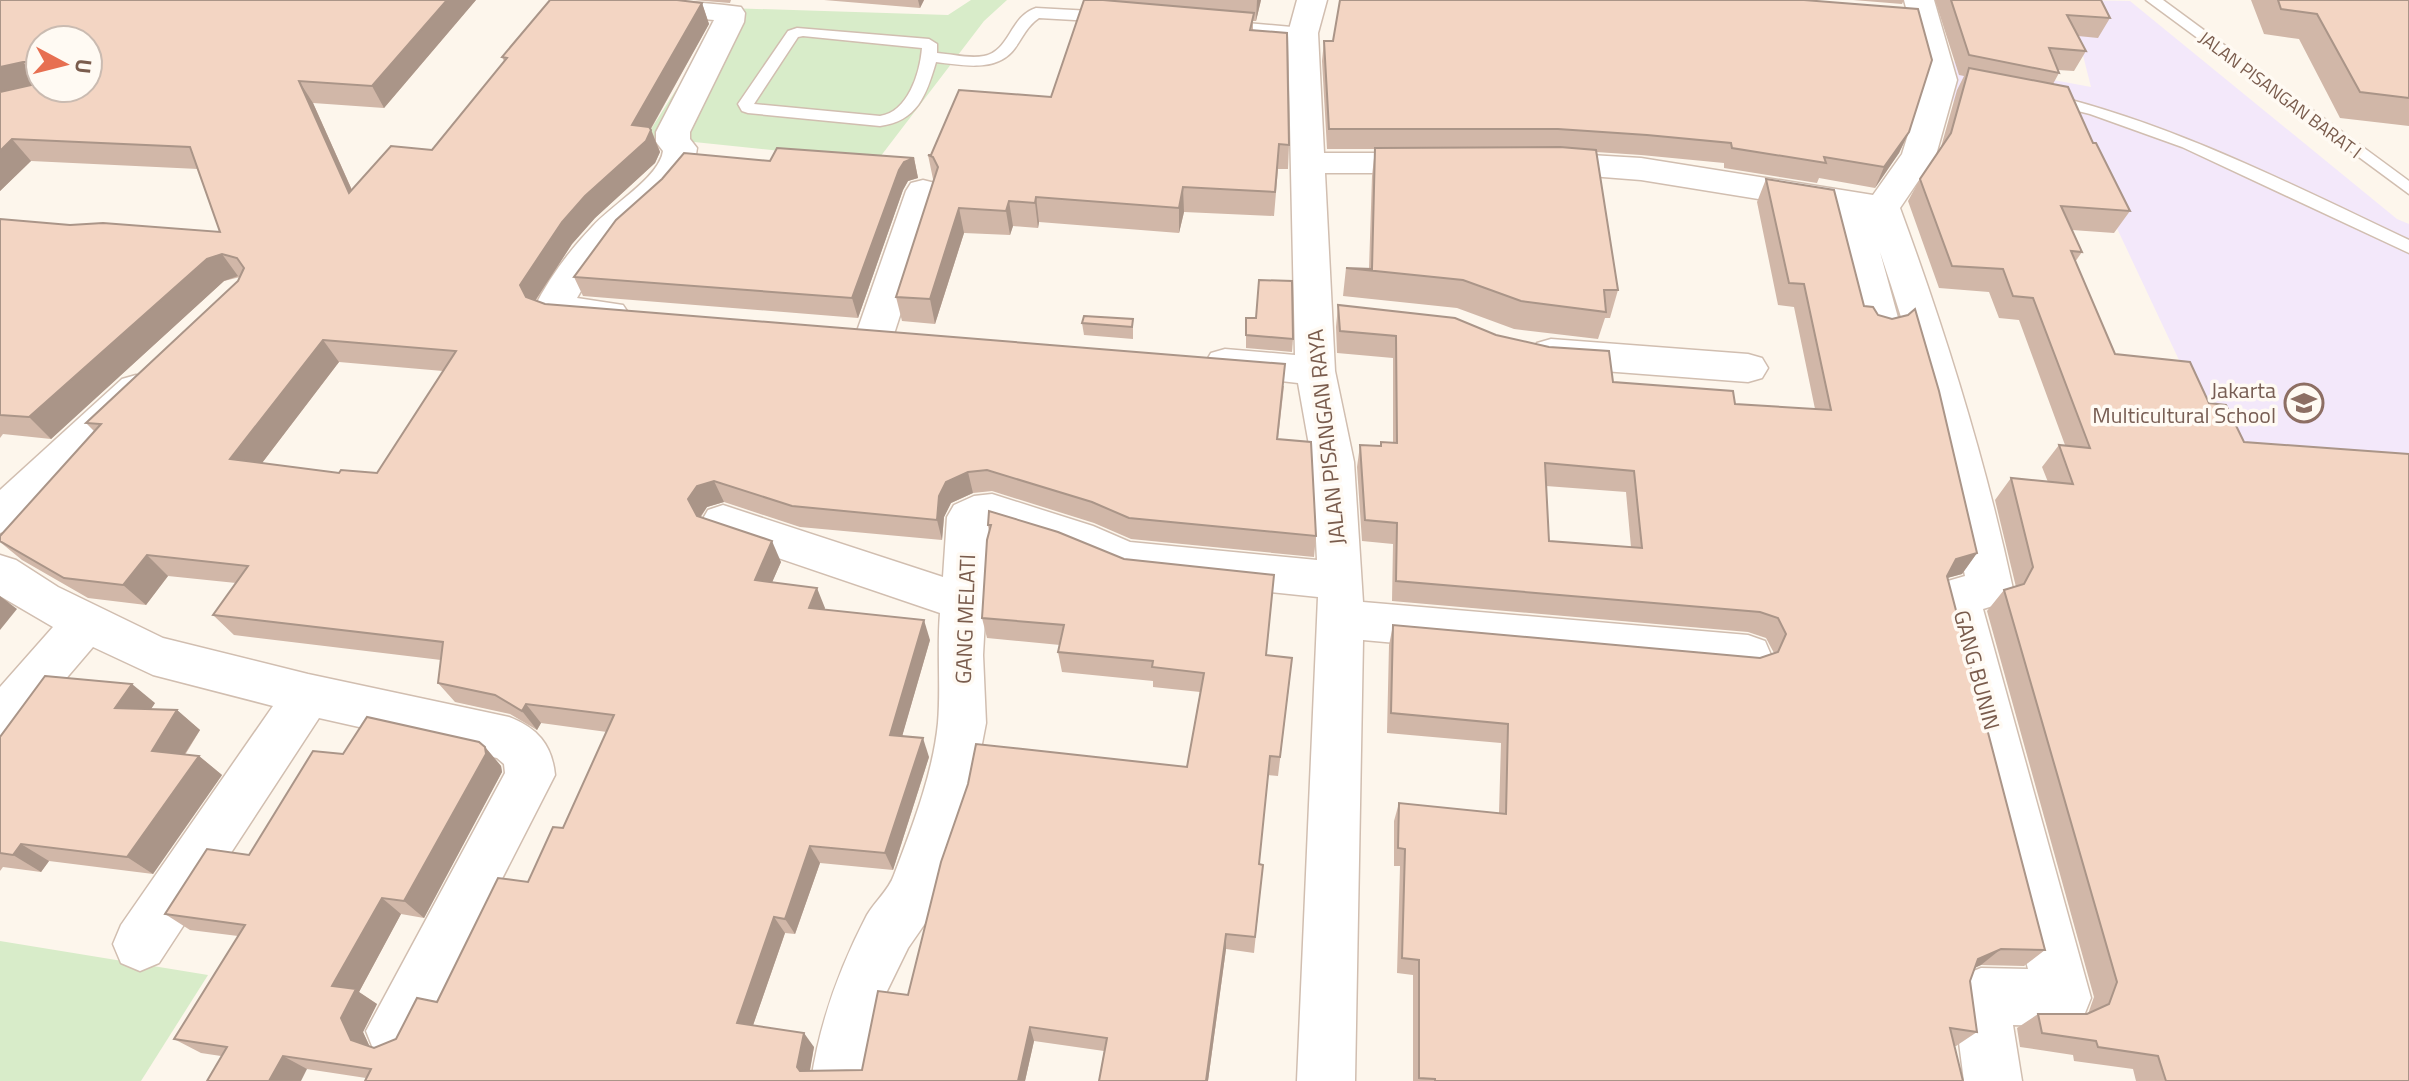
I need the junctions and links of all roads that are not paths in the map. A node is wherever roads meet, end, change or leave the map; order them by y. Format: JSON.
{"nodes":[{"id":1,"x":599,"y":0,"type":"edge"},
{"id":2,"x":1312,"y":0,"type":"edge"},
{"id":3,"x":2153,"y":0,"type":"edge"},
{"id":4,"x":658,"y":3,"type":"edge"},
{"id":5,"x":1913,"y":11,"type":"edge"},
{"id":6,"x":1134,"y":19,"type":"edge"},
{"id":7,"x":1209,"y":25,"type":"edge"},
{"id":8,"x":1303,"y":33,"type":"junction"},
{"id":9,"x":932,"y":57,"type":"junction"},
{"id":10,"x":2027,"y":95,"type":"edge"},
{"id":11,"x":1308,"y":163,"type":"junction"},
{"id":12,"x":1459,"y":163,"type":"edge"},
{"id":13,"x":1506,"y":163,"type":"edge"},
{"id":14,"x":2409,"y":189,"type":"edge"},
{"id":15,"x":923,"y":191,"type":"dead end"},
{"id":16,"x":1865,"y":205,"type":"junction"},
{"id":17,"x":2409,"y":247,"type":"edge"},
{"id":18,"x":640,"y":317,"type":"edge"},
{"id":19,"x":1881,"y":325,"type":"edge"},
{"id":20,"x":875,"y":334,"type":"edge"},
{"id":21,"x":1517,"y":347,"type":"edge"},
{"id":22,"x":1189,"y":360,"type":"edge"},
{"id":23,"x":160,"y":366,"type":"edge"},
{"id":24,"x":1748,"y":368,"type":"dead end"},
{"id":25,"x":1315,"y":371,"type":"junction"},
{"id":26,"x":0,"y":516,"type":"edge"},
{"id":27,"x":723,"y":522,"type":"edge"},
{"id":28,"x":0,"y":573,"type":"edge"},
{"id":29,"x":1341,"y":600,"type":"junction"},
{"id":30,"x":964,"y":603,"type":"junction"},
{"id":31,"x":86,"y":622,"type":"junction"},
{"id":32,"x":1748,"y":655,"type":"edge"},
{"id":33,"x":308,"y":695,"type":"junction"},
{"id":34,"x":0,"y":721,"type":"edge"},
{"id":35,"x":140,"y":944,"type":"dead end"},
{"id":36,"x":394,"y":1031,"type":"dead end"},
{"id":37,"x":840,"y":1081,"type":"edge"},
{"id":38,"x":1326,"y":1081,"type":"edge"},
{"id":39,"x":1993,"y":1081,"type":"edge"}],
"edges":[{"from":1,"to":4,"type":"street"},
{"from":2,"to":8,"type":"street","name":"JALAN PISANGAN RAYA"},
{"from":3,"to":14,"type":"lane","name":"JALAN PISANGAN BARAT I"},
{"from":4,"to":18,"type":"street"},
{"from":5,"to":16,"type":"street"},
{"from":6,"to":9,"type":"lane"},
{"from":7,"to":8,"type":"lane"},
{"from":8,"to":11,"type":"street","name":"JALAN PISANGAN RAYA"},
{"from":9,"to":9,"type":"lane"},
{"from":10,"to":17,"type":"lane"},
{"from":11,"to":12,"type":"street"},
{"from":11,"to":25,"type":"street","name":"JALAN PISANGAN RAYA"},
{"from":13,"to":16,"type":"street"},
{"from":15,"to":20,"type":"street"},
{"from":16,"to":19,"type":"street"},
{"from":16,"to":39,"type":"street","name":"GANG BUNIN"},
{"from":21,"to":24,"type":"street"},
{"from":22,"to":25,"type":"street"},
{"from":23,"to":26,"type":"street"},
{"from":25,"to":29,"type":"street","name":"JALAN PISANGAN RAYA"},
{"from":27,"to":30,"type":"street"},
{"from":28,"to":31,"type":"street"},
{"from":29,"to":30,"type":"street","name":"GANG MELATI"},
{"from":29,"to":32,"type":"street"},
{"from":29,"to":38,"type":"street","name":"JALAN PISANGAN RAYA"},
{"from":30,"to":37,"type":"street","name":"GANG MELATI"},
{"from":31,"to":33,"type":"street"},
{"from":31,"to":34,"type":"street"},
{"from":33,"to":35,"type":"street"},
{"from":33,"to":36,"type":"street"}]}
